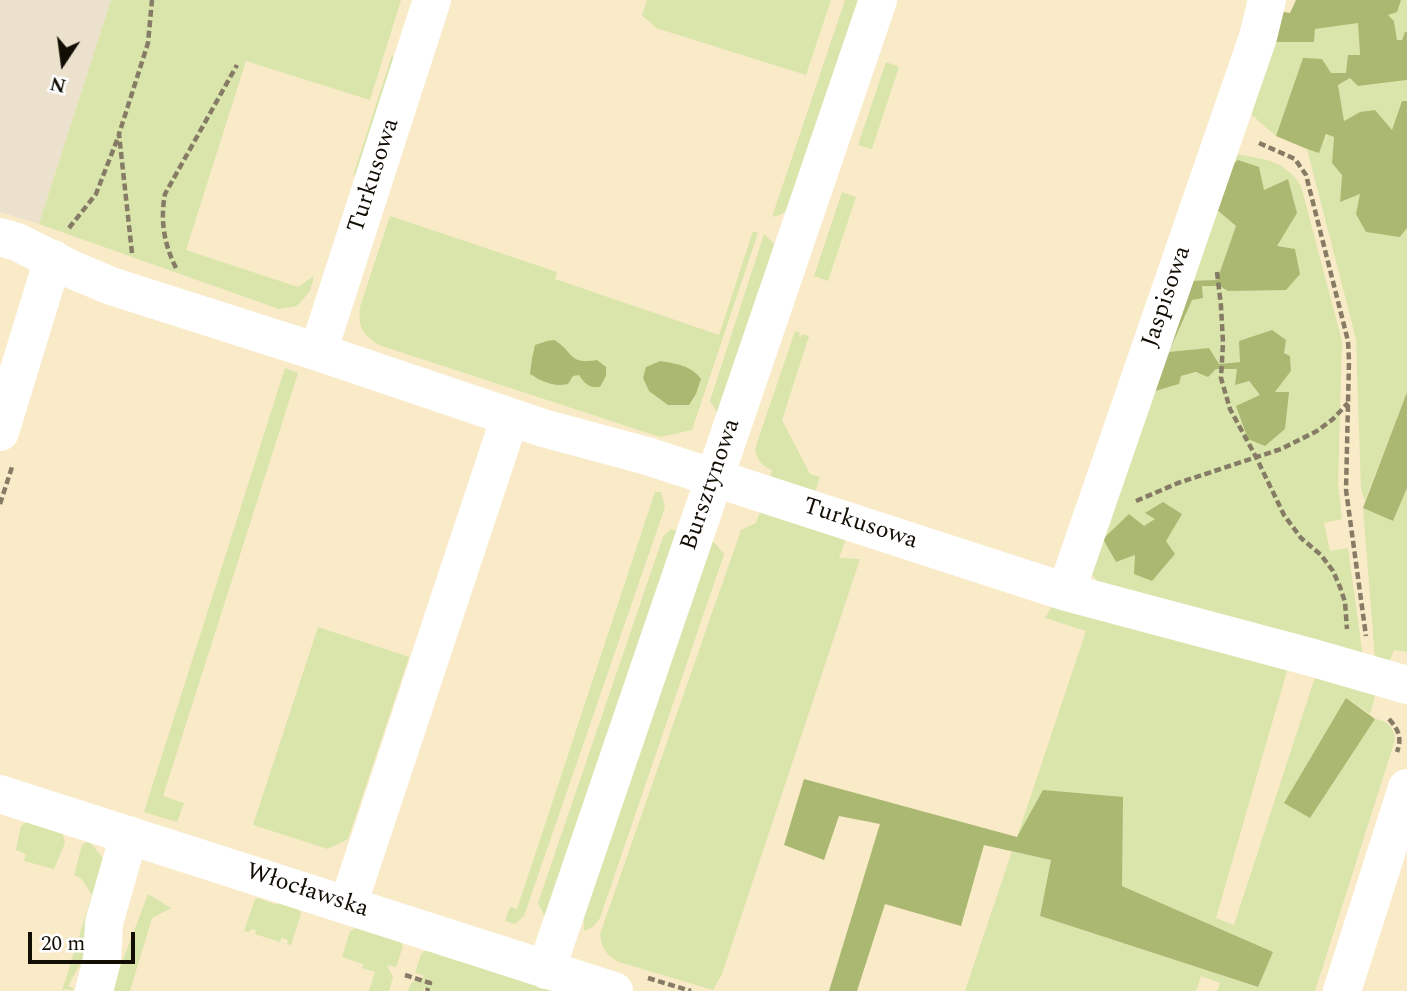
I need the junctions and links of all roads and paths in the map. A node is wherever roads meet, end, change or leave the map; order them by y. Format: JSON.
{"nodes":[{"id":1,"x":152,"y":0,"type":"edge"},
{"id":2,"x":432,"y":0,"type":"edge"},
{"id":3,"x":877,"y":0,"type":"edge"},
{"id":4,"x":1267,"y":0,"type":"edge"},
{"id":5,"x":237,"y":65,"type":"dead end"},
{"id":6,"x":1226,"y":130,"type":"junction"},
{"id":7,"x":119,"y":134,"type":"junction"},
{"id":8,"x":0,"y":237,"type":"edge"},
{"id":9,"x":59,"y":245,"type":"junction"},
{"id":10,"x":133,"y":255,"type":"dead end"},
{"id":11,"x":1217,"y":268,"type":"dead end"},
{"id":12,"x":177,"y":269,"type":"dead end"},
{"id":13,"x":318,"y":352,"type":"junction"},
{"id":14,"x":1349,"y":402,"type":"junction"},
{"id":15,"x":510,"y":417,"type":"junction"},
{"id":16,"x":6,"y":448,"type":"edge"},
{"id":17,"x":1256,"y":457,"type":"junction"},
{"id":18,"x":715,"y":478,"type":"junction"},
{"id":19,"x":0,"y":504,"type":"edge"},
{"id":20,"x":1125,"y":507,"type":"dead end"},
{"id":21,"x":1066,"y":593,"type":"junction"},
{"id":22,"x":1376,"y":676,"type":"edge"},
{"id":23,"x":1407,"y":788,"type":"edge"},
{"id":24,"x":0,"y":794,"type":"edge"},
{"id":25,"x":142,"y":840,"type":"junction"},
{"id":26,"x":348,"y":905,"type":"junction"},
{"id":27,"x":546,"y":970,"type":"junction"},
{"id":28,"x":405,"y":975,"type":"dead end"},
{"id":29,"x":98,"y":976,"type":"edge"},
{"id":30,"x":607,"y":990,"type":"edge"},
{"id":31,"x":427,"y":991,"type":"edge"},
{"id":32,"x":1342,"y":991,"type":"edge"}],
"edges":[{"from":1,"to":7,"type":"path"},
{"from":2,"to":13,"type":"street","name":"Turkusowa"},
{"from":3,"to":18,"type":"street","name":"Bursztynowa"},
{"from":4,"to":6,"type":"street","name":"Jaspisowa"},
{"from":5,"to":12,"type":"path"},
{"from":6,"to":14,"type":"path"},
{"from":6,"to":21,"type":"street","name":"Jaspisowa"},
{"from":7,"to":9,"type":"path"},
{"from":7,"to":10,"type":"path"},
{"from":8,"to":9,"type":"street","name":"Turkusowa"},
{"from":9,"to":13,"type":"street","name":"Turkusowa"},
{"from":9,"to":16,"type":"street"},
{"from":11,"to":17,"type":"path"},
{"from":13,"to":15,"type":"street","name":"Turkusowa"},
{"from":14,"to":17,"type":"path"},
{"from":14,"to":22,"type":"path"},
{"from":15,"to":18,"type":"street","name":"Turkusowa"},
{"from":15,"to":26,"type":"street"},
{"from":16,"to":19,"type":"path"},
{"from":17,"to":20,"type":"path"},
{"from":17,"to":22,"type":"path"},
{"from":18,"to":21,"type":"street","name":"Turkusowa"},
{"from":18,"to":27,"type":"street","name":"Bursztynowa"},
{"from":21,"to":22,"type":"street","name":"Turkusowa"},
{"from":23,"to":32,"type":"street"},
{"from":24,"to":25,"type":"street","name":"Włocławska"},
{"from":25,"to":26,"type":"street","name":"Włocławska"},
{"from":25,"to":29,"type":"street"},
{"from":26,"to":27,"type":"street","name":"Włocławska"},
{"from":27,"to":30,"type":"street","name":"Włocławska"},
{"from":28,"to":31,"type":"path"}]}
